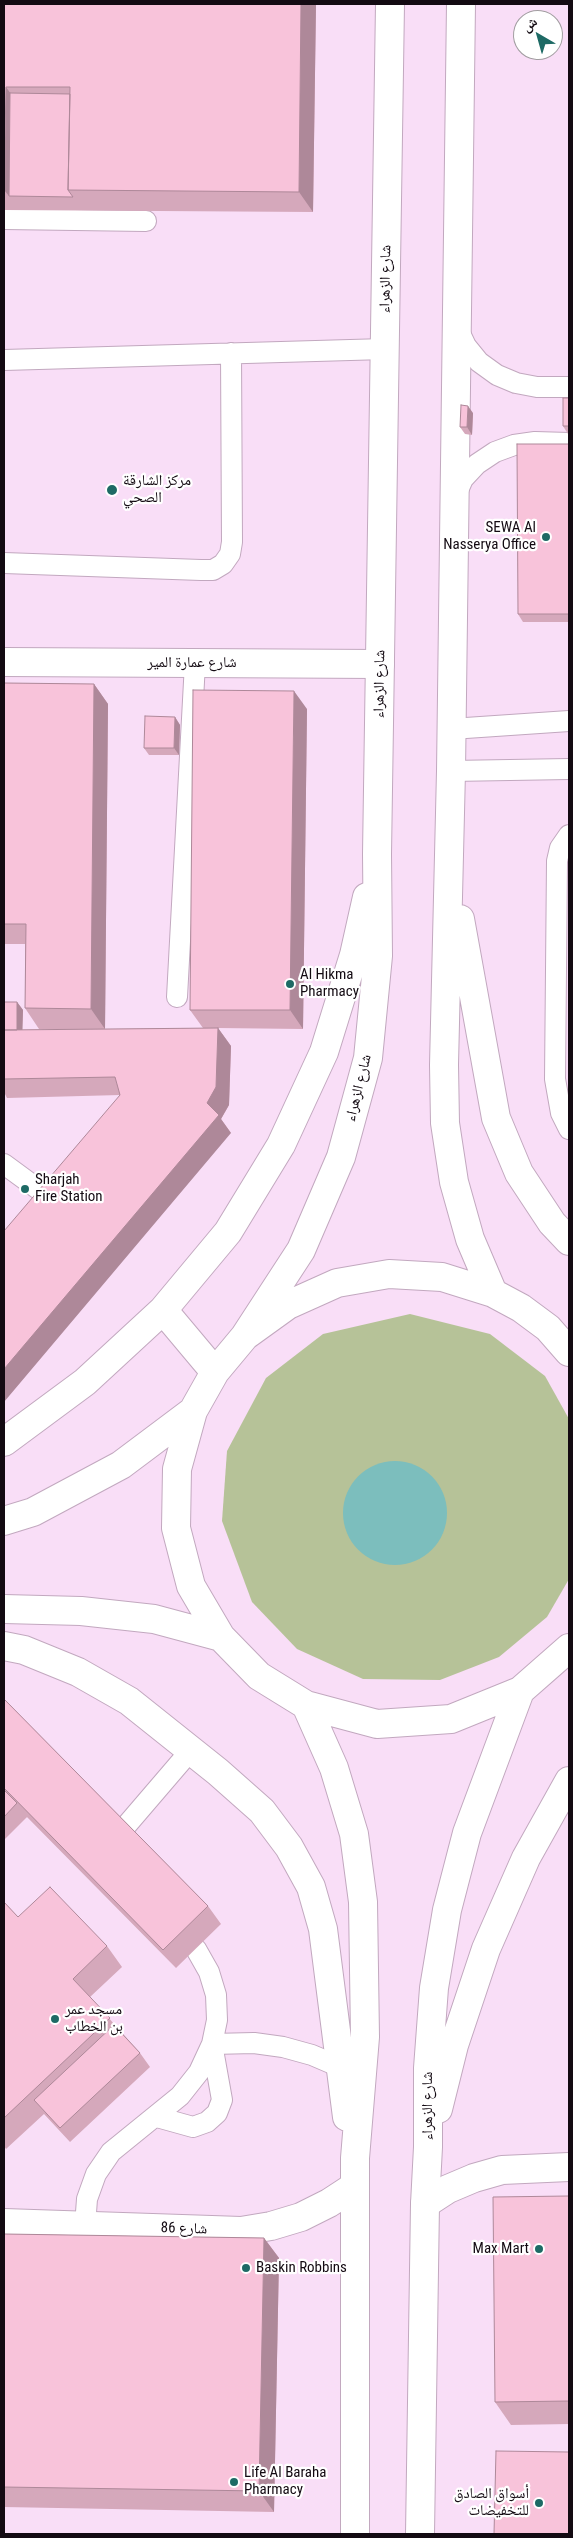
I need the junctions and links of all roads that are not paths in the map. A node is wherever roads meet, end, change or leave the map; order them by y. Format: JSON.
{"nodes":[{"id":1,"x":390,"y":4,"type":"edge"},
{"id":2,"x":461,"y":4,"type":"edge"},
{"id":3,"x":4,"y":219,"type":"edge"},
{"id":4,"x":146,"y":220,"type":"dead end"},
{"id":5,"x":457,"y":327,"type":"junction"},
{"id":6,"x":385,"y":350,"type":"junction"},
{"id":7,"x":230,"y":353,"type":"junction"},
{"id":8,"x":4,"y":360,"type":"edge"},
{"id":9,"x":569,"y":387,"type":"edge"},
{"id":10,"x":569,"y":444,"type":"edge"},
{"id":11,"x":454,"y":498,"type":"junction"},
{"id":12,"x":4,"y":563,"type":"edge"},
{"id":13,"x":4,"y":662,"type":"edge"},
{"id":14,"x":194,"y":663,"type":"junction"},
{"id":15,"x":380,"y":664,"type":"junction"},
{"id":16,"x":569,"y":721,"type":"edge"},
{"id":17,"x":451,"y":729,"type":"junction"},
{"id":18,"x":569,"y":770,"type":"edge"},
{"id":19,"x":451,"y":771,"type":"junction"},
{"id":20,"x":569,"y":835,"type":"edge"},
{"id":21,"x":377,"y":854,"type":"junction"},
{"id":22,"x":449,"y":859,"type":"junction"},
{"id":23,"x":177,"y":997,"type":"dead end"},
{"id":24,"x":569,"y":1129,"type":"edge"},
{"id":25,"x":4,"y":1164,"type":"edge"},
{"id":26,"x":38,"y":1189,"type":"edge"},
{"id":27,"x":569,"y":1241,"type":"edge"},
{"id":28,"x":493,"y":1293,"type":"junction"},
{"id":29,"x":164,"y":1310,"type":"junction"},
{"id":30,"x":558,"y":1332,"type":"edge"},
{"id":31,"x":245,"y":1336,"type":"junction"},
{"id":32,"x":569,"y":1352,"type":"edge"},
{"id":33,"x":215,"y":1372,"type":"junction"},
{"id":34,"x":193,"y":1411,"type":"junction"},
{"id":35,"x":4,"y":1442,"type":"edge"},
{"id":36,"x":4,"y":1521,"type":"edge"},
{"id":37,"x":4,"y":1609,"type":"edge"},
{"id":38,"x":221,"y":1638,"type":"junction"},
{"id":39,"x":4,"y":1646,"type":"edge"},
{"id":40,"x":569,"y":1648,"type":"edge"},
{"id":41,"x":520,"y":1691,"type":"junction"},
{"id":42,"x":306,"y":1705,"type":"junction"},
{"id":43,"x":191,"y":1750,"type":"junction"},
{"id":44,"x":569,"y":1780,"type":"edge"},
{"id":45,"x":126,"y":1827,"type":"edge"},
{"id":46,"x":196,"y":1949,"type":"dead end"},
{"id":47,"x":212,"y":2044,"type":"junction"},
{"id":48,"x":340,"y":2067,"type":"junction"},
{"id":49,"x":157,"y":2116,"type":"junction"},
{"id":50,"x":428,"y":2147,"type":"junction"},
{"id":51,"x":355,"y":2158,"type":"junction"},
{"id":52,"x":569,"y":2167,"type":"edge"},
{"id":53,"x":355,"y":2186,"type":"junction"},
{"id":54,"x":425,"y":2204,"type":"junction"},
{"id":55,"x":4,"y":2223,"type":"edge"},
{"id":56,"x":85,"y":2226,"type":"junction"},
{"id":57,"x":355,"y":2534,"type":"edge"},
{"id":58,"x":420,"y":2534,"type":"edge"}],
"edges":[{"from":1,"to":6,"type":"main road","name":"شارع الزهراء"},
{"from":2,"to":5,"type":"main road"},
{"from":3,"to":4,"type":"lane"},
{"from":5,"to":9,"type":"lane"},
{"from":5,"to":11,"type":"main road"},
{"from":6,"to":7,"type":"lane"},
{"from":6,"to":15,"type":"main road","name":"شارع الزهراء"},
{"from":7,"to":8,"type":"lane"},
{"from":7,"to":12,"type":"lane"},
{"from":10,"to":11,"type":"lane"},
{"from":11,"to":17,"type":"main road"},
{"from":13,"to":14,"type":"main road","name":"شارع عمارة المير"},
{"from":14,"to":15,"type":"main road","name":"شارع عمارة المير"},
{"from":14,"to":23,"type":"lane"},
{"from":15,"to":21,"type":"main road","name":"شارع الزهراء"},
{"from":16,"to":17,"type":"lane"},
{"from":17,"to":19,"type":"main road"},
{"from":18,"to":19,"type":"lane"},
{"from":19,"to":22,"type":"main road"},
{"from":20,"to":24,"type":"lane"},
{"from":21,"to":29,"type":"main road"},
{"from":21,"to":31,"type":"main road","name":"شارع الزهراء"},
{"from":22,"to":27,"type":"main road"},
{"from":22,"to":28,"type":"main road"},
{"from":25,"to":26,"type":"lane"},
{"from":28,"to":30,"type":"main road"},
{"from":28,"to":31,"type":"main road"},
{"from":29,"to":33,"type":"main road"},
{"from":29,"to":35,"type":"main road"},
{"from":30,"to":32,"type":"main road"},
{"from":31,"to":33,"type":"main road"},
{"from":33,"to":34,"type":"main road"},
{"from":34,"to":36,"type":"main road"},
{"from":34,"to":38,"type":"main road"},
{"from":37,"to":38,"type":"main road"},
{"from":38,"to":42,"type":"main road"},
{"from":39,"to":43,"type":"main road"},
{"from":40,"to":41,"type":"main road"},
{"from":41,"to":42,"type":"main road"},
{"from":41,"to":50,"type":"main road","name":"شارع الزهراء"},
{"from":42,"to":51,"type":"main road"},
{"from":43,"to":45,"type":"lane"},
{"from":43,"to":48,"type":"main road"},
{"from":44,"to":50,"type":"main road"},
{"from":46,"to":47,"type":"lane"},
{"from":47,"to":48,"type":"lane"},
{"from":47,"to":49,"type":"lane"},
{"from":47,"to":49,"type":"lane"},
{"from":48,"to":51,"type":"main road"},
{"from":49,"to":56,"type":"lane"},
{"from":50,"to":54,"type":"main road","name":"شارع الزهراء"},
{"from":51,"to":53,"type":"main road"},
{"from":52,"to":54,"type":"main road"},
{"from":53,"to":56,"type":"main road","name":"شارع 86"},
{"from":53,"to":57,"type":"main road"},
{"from":54,"to":58,"type":"main road","name":"شارع الزهراء"},
{"from":55,"to":56,"type":"main road","name":"شارع 86"}]}
